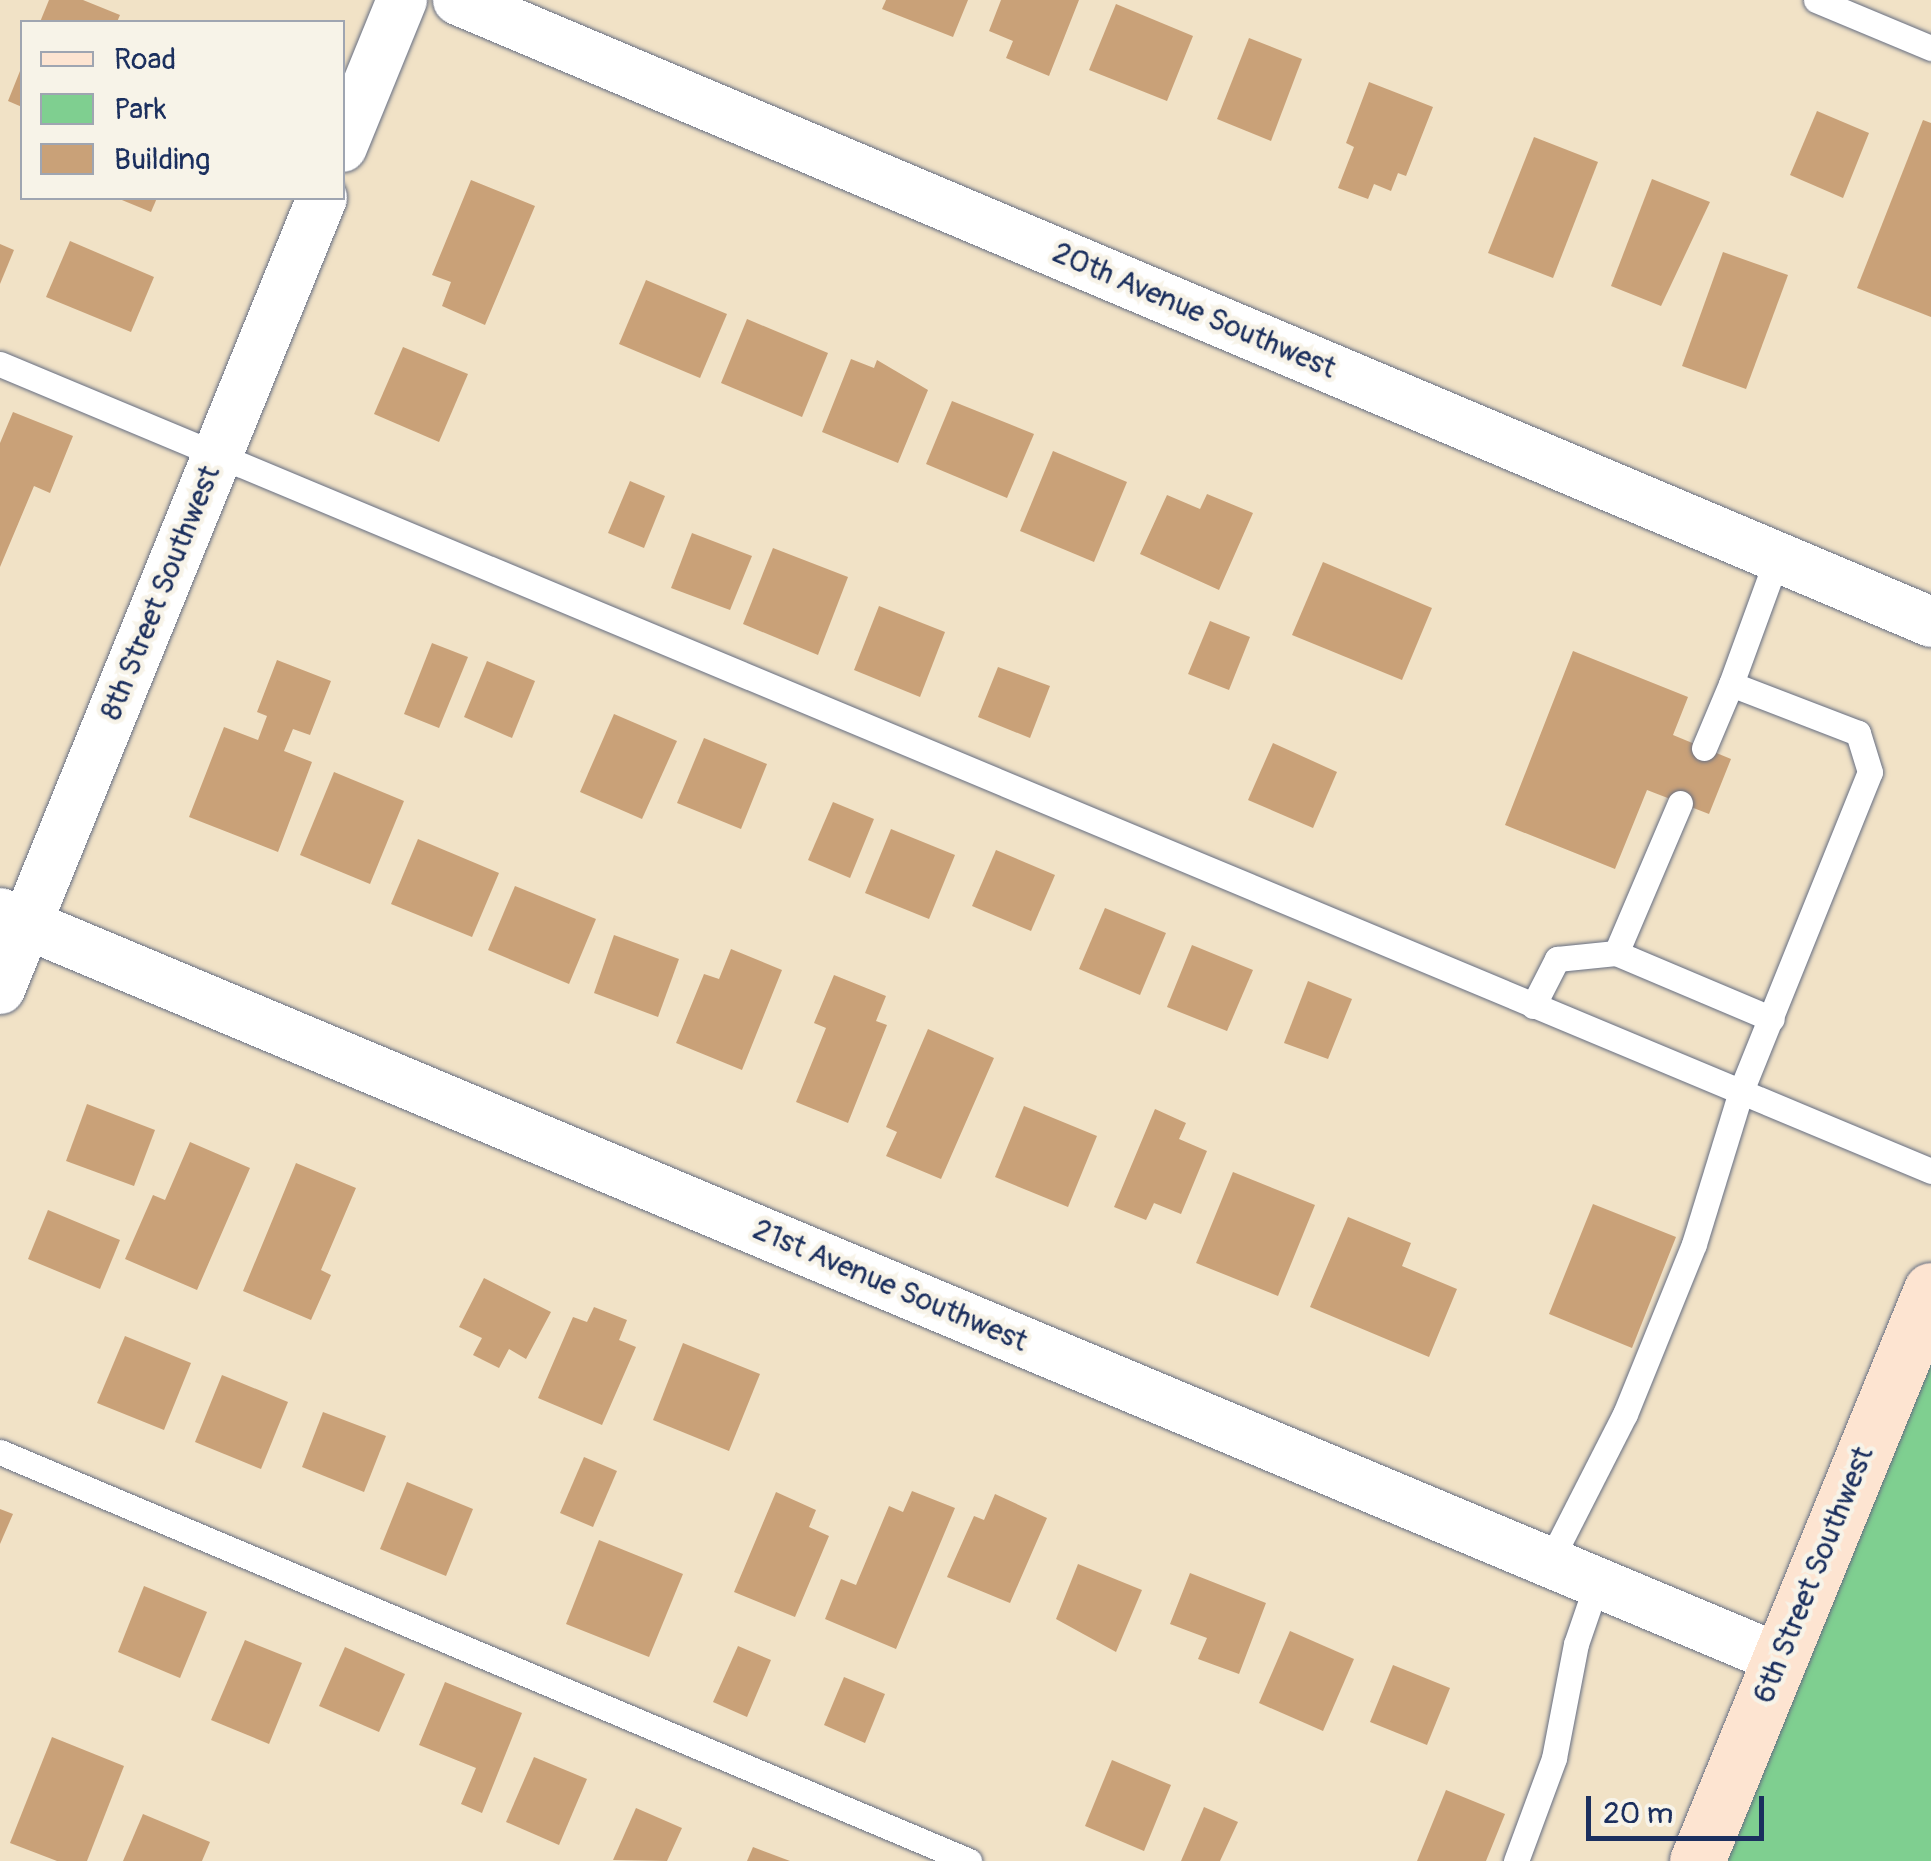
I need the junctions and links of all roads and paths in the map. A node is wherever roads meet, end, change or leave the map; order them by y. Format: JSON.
{"nodes":[{"id":1,"x":402,"y":0,"type":"edge"},
{"id":2,"x":458,"y":0,"type":"edge"},
{"id":3,"x":1816,"y":0,"type":"edge"},
{"id":4,"x":1931,"y":48,"type":"edge"},
{"id":5,"x":345,"y":140,"type":"edge"},
{"id":6,"x":321,"y":200,"type":"edge"},
{"id":7,"x":0,"y":364,"type":"edge"},
{"id":8,"x":218,"y":455,"type":"junction"},
{"id":9,"x":1777,"y":558,"type":"junction"},
{"id":10,"x":1931,"y":622,"type":"edge"},
{"id":11,"x":1731,"y":684,"type":"junction"},
{"id":12,"x":1704,"y":748,"type":"dead end"},
{"id":13,"x":1680,"y":803,"type":"dead end"},
{"id":14,"x":13,"y":918,"type":"edge"},
{"id":15,"x":1616,"y":952,"type":"junction"},
{"id":16,"x":0,"y":989,"type":"edge"},
{"id":17,"x":1533,"y":1006,"type":"junction"},
{"id":18,"x":1772,"y":1019,"type":"junction"},
{"id":19,"x":1741,"y":1090,"type":"junction"},
{"id":20,"x":1931,"y":1171,"type":"edge"},
{"id":21,"x":1931,"y":1290,"type":"edge"},
{"id":22,"x":0,"y":1452,"type":"edge"},
{"id":23,"x":1550,"y":1563,"type":"junction"},
{"id":24,"x":1597,"y":1583,"type":"junction"},
{"id":25,"x":1780,"y":1659,"type":"junction"},
{"id":26,"x":969,"y":1861,"type":"edge"},
{"id":27,"x":1516,"y":1861,"type":"edge"},
{"id":28,"x":1697,"y":1861,"type":"edge"}],
"edges":[{"from":1,"to":5,"type":"street"},
{"from":2,"to":9,"type":"street","name":"20th Avenue Southwest"},
{"from":3,"to":4,"type":"lane"},
{"from":6,"to":8,"type":"street","name":"8th Street Southwest"},
{"from":7,"to":8,"type":"lane"},
{"from":8,"to":14,"type":"street","name":"8th Street Southwest"},
{"from":8,"to":17,"type":"lane"},
{"from":9,"to":10,"type":"street","name":"20th Avenue Southwest"},
{"from":9,"to":11,"type":"lane"},
{"from":11,"to":12,"type":"lane"},
{"from":11,"to":18,"type":"lane"},
{"from":13,"to":15,"type":"lane"},
{"from":14,"to":16,"type":"street","name":"8th Street Southwest"},
{"from":14,"to":23,"type":"street","name":"21st Avenue Southwest"},
{"from":15,"to":17,"type":"lane"},
{"from":15,"to":18,"type":"lane"},
{"from":17,"to":19,"type":"lane"},
{"from":18,"to":19,"type":"lane"},
{"from":19,"to":20,"type":"lane"},
{"from":19,"to":23,"type":"lane"},
{"from":21,"to":25,"type":"main road","name":"6th Street Southwest"},
{"from":22,"to":26,"type":"lane"},
{"from":23,"to":24,"type":"street","name":"21st Avenue Southwest"},
{"from":24,"to":25,"type":"street","name":"21st Avenue Southwest"},
{"from":24,"to":27,"type":"lane"},
{"from":25,"to":28,"type":"main road","name":"6th Street Southwest"}]}
